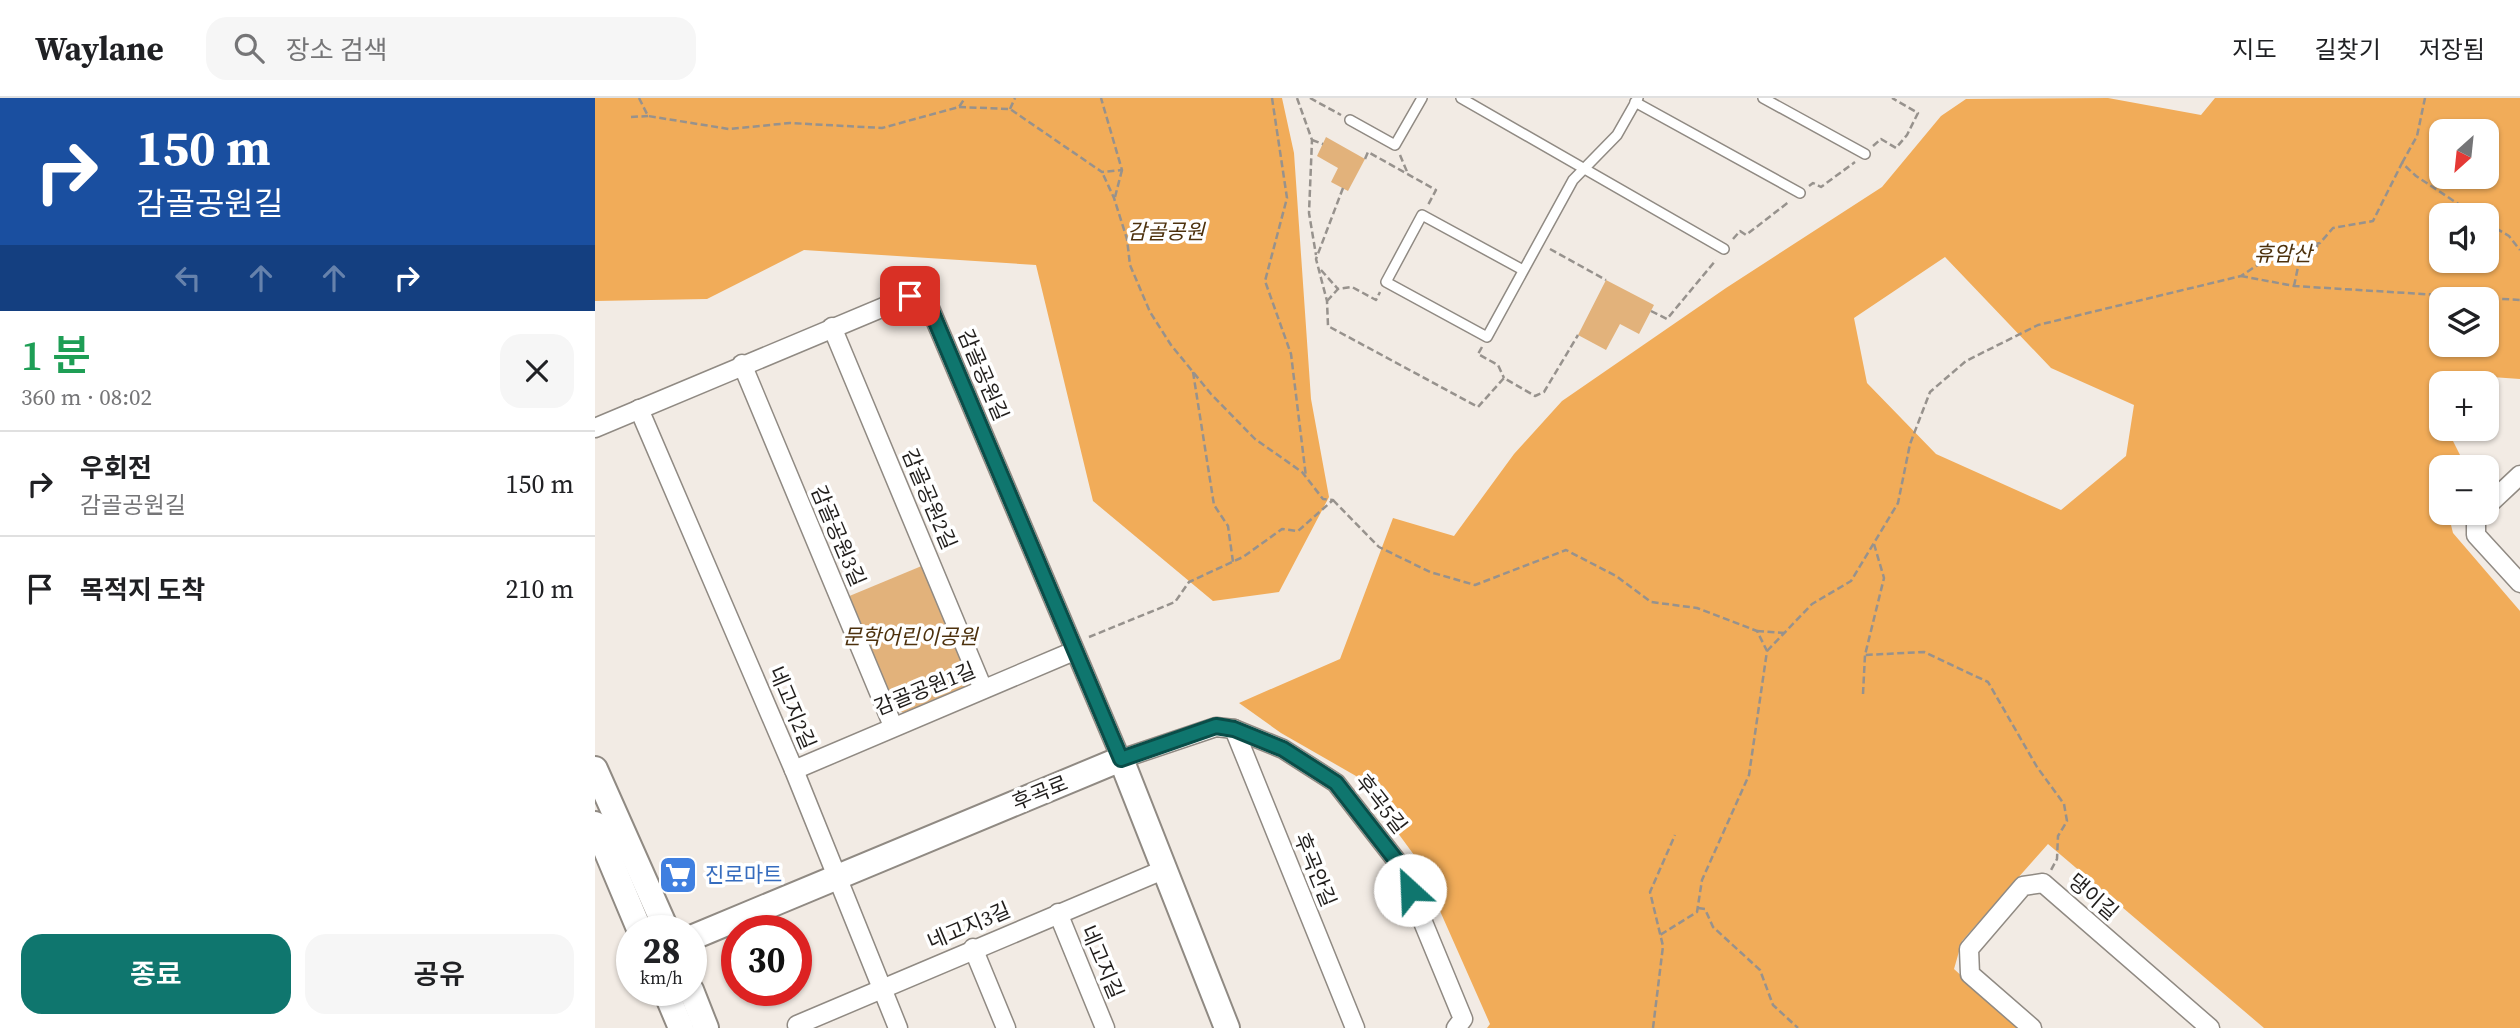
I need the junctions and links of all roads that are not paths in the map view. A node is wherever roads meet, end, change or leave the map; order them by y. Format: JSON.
{"nodes":[{"id":1,"x":1422,"y":98,"type":"edge"},
{"id":2,"x":1461,"y":98,"type":"edge"},
{"id":3,"x":1763,"y":98,"type":"edge"},
{"id":4,"x":1636,"y":100,"type":"edge"},
{"id":5,"x":1350,"y":120,"type":"road end"},
{"id":6,"x":1865,"y":154,"type":"dead end"},
{"id":7,"x":1582,"y":170,"type":"junction"},
{"id":8,"x":1800,"y":193,"type":"dead end"},
{"id":9,"x":1724,"y":249,"type":"dead end"},
{"id":10,"x":1523,"y":271,"type":"junction"},
{"id":11,"x":832,"y":327,"type":"junction"},
{"id":12,"x":742,"y":365,"type":"junction"},
{"id":13,"x":639,"y":409,"type":"junction"},
{"id":14,"x":595,"y":428,"type":"edge"},
{"id":15,"x":2520,"y":475,"type":"edge"},
{"id":16,"x":2499,"y":495,"type":"edge"},
{"id":17,"x":2476,"y":525,"type":"edge"},
{"id":18,"x":2520,"y":583,"type":"edge"},
{"id":19,"x":1073,"y":648,"type":"junction"},
{"id":20,"x":983,"y":689,"type":"junction"},
{"id":21,"x":893,"y":726,"type":"junction"},
{"id":22,"x":1234,"y":729,"type":"junction"},
{"id":23,"x":1121,"y":759,"type":"junction"},
{"id":24,"x":595,"y":769,"type":"edge"},
{"id":25,"x":794,"y":770,"type":"junction"},
{"id":26,"x":595,"y":824,"type":"edge"},
{"id":27,"x":1163,"y":870,"type":"junction"},
{"id":28,"x":835,"y":877,"type":"junction"},
{"id":29,"x":1058,"y":914,"type":"junction"},
{"id":30,"x":633,"y":915,"type":"edge"},
{"id":31,"x":660,"y":915,"type":"edge"},
{"id":32,"x":707,"y":931,"type":"edge"},
{"id":33,"x":973,"y":948,"type":"junction"},
{"id":34,"x":882,"y":988,"type":"junction"},
{"id":35,"x":672,"y":1006,"type":"edge"},
{"id":36,"x":697,"y":1006,"type":"edge"},
{"id":37,"x":681,"y":1028,"type":"edge"},
{"id":38,"x":706,"y":1028,"type":"edge"},
{"id":39,"x":798,"y":1028,"type":"edge"},
{"id":40,"x":898,"y":1028,"type":"edge"},
{"id":41,"x":1006,"y":1028,"type":"edge"},
{"id":42,"x":1105,"y":1028,"type":"edge"},
{"id":43,"x":1227,"y":1028,"type":"edge"},
{"id":44,"x":1355,"y":1028,"type":"edge"},
{"id":45,"x":1456,"y":1028,"type":"edge"},
{"id":46,"x":2032,"y":1028,"type":"edge"},
{"id":47,"x":2210,"y":1028,"type":"edge"}],
"edges":[{"from":1,"to":5,"type":"lane"},
{"from":2,"to":7,"type":"lane"},
{"from":3,"to":6,"type":"lane"},
{"from":4,"to":7,"type":"lane"},
{"from":4,"to":8,"type":"lane"},
{"from":7,"to":9,"type":"lane"},
{"from":7,"to":10,"type":"lane"},
{"from":10,"to":10,"type":"lane"},
{"from":11,"to":12,"type":"street","name":"감골공원길"},
{"from":11,"to":19,"type":"street","name":"감골공원길"},
{"from":11,"to":20,"type":"street","name":"감골공원2길"},
{"from":12,"to":13,"type":"street","name":"감골공원길"},
{"from":12,"to":21,"type":"street","name":"감골공원3길"},
{"from":13,"to":14,"type":"street","name":"감골공원길"},
{"from":13,"to":25,"type":"street","name":"네고지2길"},
{"from":15,"to":16,"type":"street"},
{"from":17,"to":18,"type":"street"},
{"from":19,"to":20,"type":"street","name":"감골공원1길"},
{"from":19,"to":23,"type":"street","name":"감골공원길"},
{"from":20,"to":21,"type":"street","name":"감골공원1길"},
{"from":21,"to":25,"type":"street","name":"감골공원1길"},
{"from":22,"to":23,"type":"street","name":"후곡5길"},
{"from":22,"to":44,"type":"street","name":"후곡안길"},
{"from":22,"to":45,"type":"street","name":"후곡5길"},
{"from":23,"to":27,"type":"street"},
{"from":23,"to":28,"type":"street","name":"후곡로"},
{"from":24,"to":31,"type":"street"},
{"from":25,"to":28,"type":"street","name":"네고지2길"},
{"from":26,"to":30,"type":"street"},
{"from":27,"to":29,"type":"street","name":"네고지3길"},
{"from":27,"to":43,"type":"street"},
{"from":28,"to":32,"type":"street","name":"후곡로"},
{"from":28,"to":34,"type":"street","name":"네고지2길"},
{"from":29,"to":33,"type":"street","name":"네고지3길"},
{"from":29,"to":42,"type":"street","name":"네고지길"},
{"from":33,"to":34,"type":"street","name":"네고지3길"},
{"from":33,"to":41,"type":"street"},
{"from":34,"to":39,"type":"street","name":"네고지3길"},
{"from":34,"to":40,"type":"street","name":"네고지2길"},
{"from":35,"to":37,"type":"street"},
{"from":36,"to":38,"type":"street"},
{"from":46,"to":47,"type":"street","name":"댕이길"}]}
